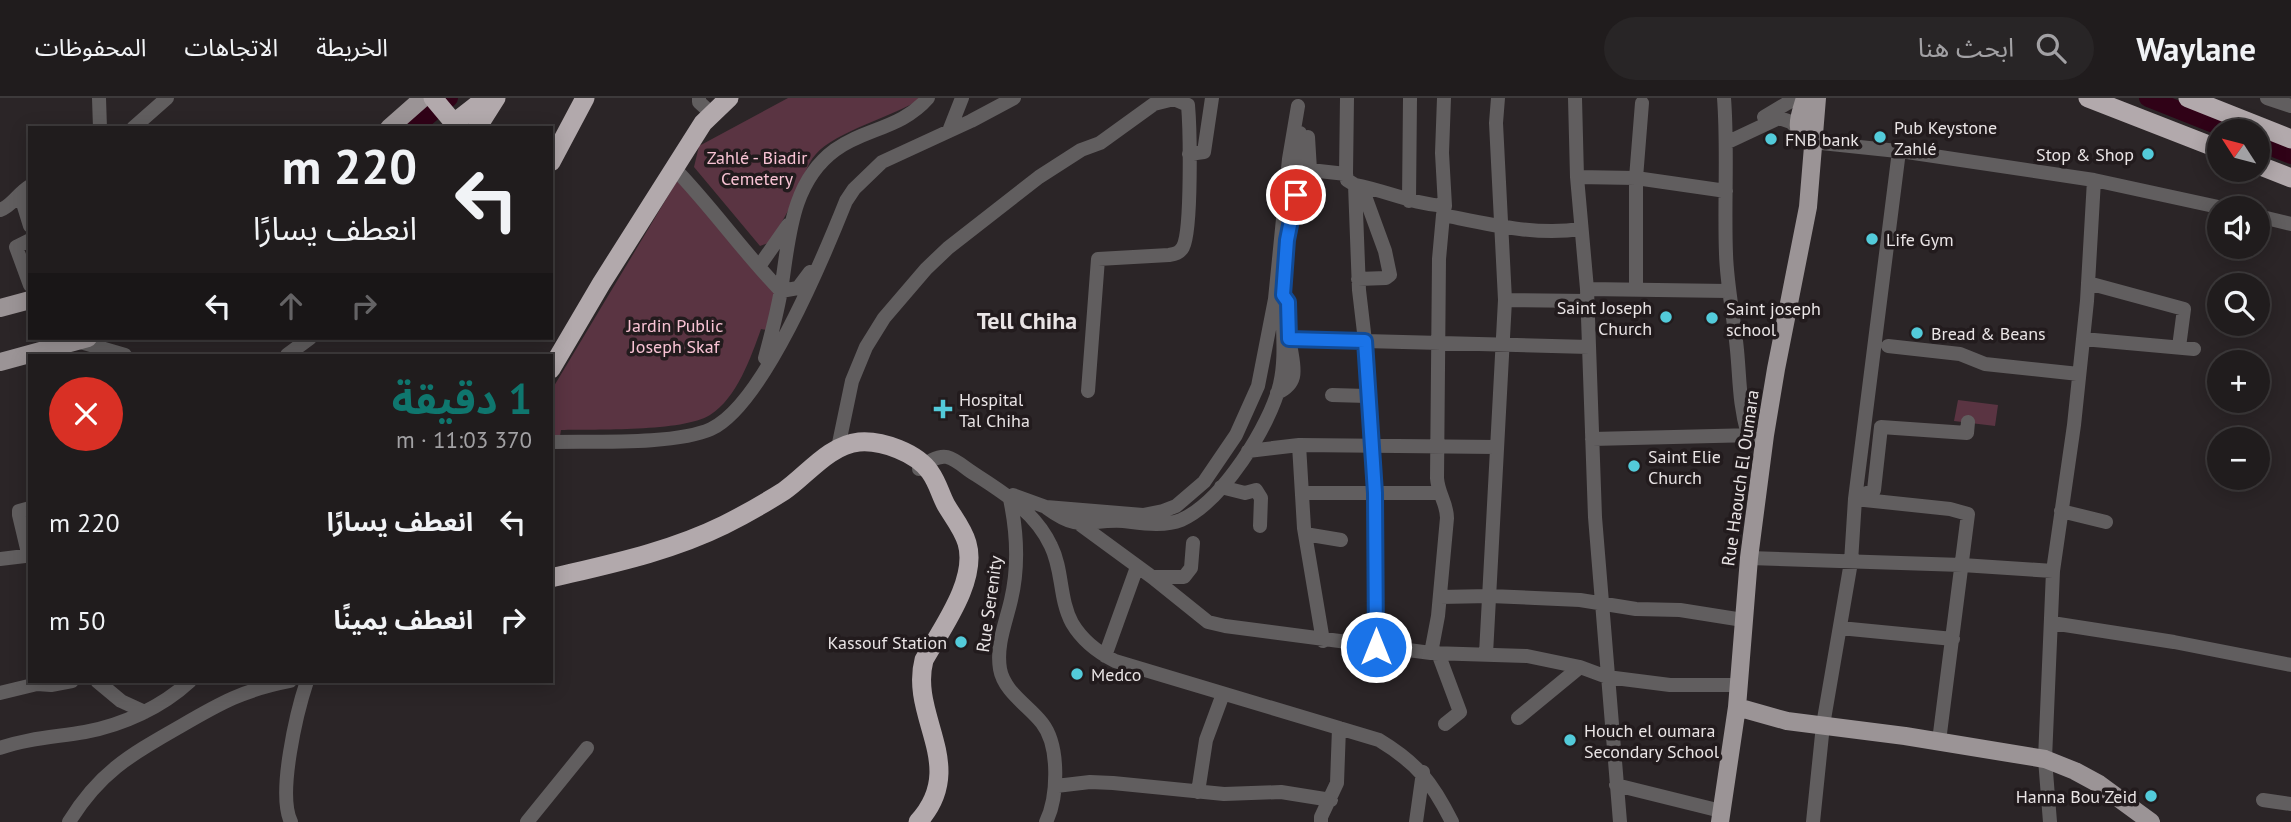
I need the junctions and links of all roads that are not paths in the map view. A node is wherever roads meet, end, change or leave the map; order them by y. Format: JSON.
{"nodes":[{"id":1,"x":99,"y":98,"type":"edge"},
{"id":2,"x":167,"y":98,"type":"edge"},
{"id":3,"x":430,"y":98,"type":"edge"},
{"id":4,"x":486,"y":98,"type":"edge"},
{"id":5,"x":496,"y":98,"type":"edge"},
{"id":6,"x":585,"y":98,"type":"edge"},
{"id":7,"x":699,"y":98,"type":"edge"},
{"id":8,"x":729,"y":98,"type":"edge"},
{"id":9,"x":745,"y":98,"type":"edge"},
{"id":10,"x":928,"y":98,"type":"edge"},
{"id":11,"x":962,"y":98,"type":"edge"},
{"id":12,"x":1014,"y":98,"type":"edge"},
{"id":13,"x":1212,"y":98,"type":"edge"},
{"id":14,"x":1348,"y":98,"type":"edge"},
{"id":15,"x":1410,"y":98,"type":"edge"},
{"id":16,"x":1444,"y":98,"type":"edge"},
{"id":17,"x":1498,"y":98,"type":"edge"},
{"id":18,"x":1575,"y":98,"type":"edge"},
{"id":19,"x":1724,"y":98,"type":"edge"},
{"id":20,"x":1796,"y":98,"type":"edge"},
{"id":21,"x":1805,"y":98,"type":"edge"},
{"id":22,"x":1817,"y":98,"type":"edge"},
{"id":23,"x":2088,"y":98,"type":"edge"},
{"id":24,"x":2188,"y":98,"type":"edge"},
{"id":25,"x":2267,"y":98,"type":"edge"},
{"id":26,"x":1299,"y":101,"type":"edge"},
{"id":27,"x":1642,"y":103,"type":"dead end"},
{"id":28,"x":2291,"y":106,"type":"edge"},
{"id":29,"x":712,"y":114,"type":"junction"},
{"id":30,"x":1789,"y":119,"type":"junction"},
{"id":31,"x":451,"y":124,"type":"edge"},
{"id":32,"x":100,"y":126,"type":"edge"},
{"id":33,"x":135,"y":126,"type":"edge"},
{"id":34,"x":392,"y":126,"type":"edge"},
{"id":35,"x":478,"y":126,"type":"edge"},
{"id":36,"x":949,"y":131,"type":"junction"},
{"id":37,"x":696,"y":136,"type":"junction"},
{"id":38,"x":1727,"y":138,"type":"junction"},
{"id":39,"x":2291,"y":139,"type":"edge"},
{"id":40,"x":1812,"y":142,"type":"junction"},
{"id":41,"x":2207,"y":144,"type":"edge"},
{"id":42,"x":1899,"y":151,"type":"junction"},
{"id":43,"x":1189,"y":154,"type":"junction"},
{"id":44,"x":553,"y":159,"type":"edge"},
{"id":45,"x":1298,"y":167,"type":"junction"},
{"id":46,"x":674,"y":168,"type":"junction"},
{"id":47,"x":2270,"y":170,"type":"edge"},
{"id":48,"x":1577,"y":177,"type":"junction"},
{"id":49,"x":1636,"y":178,"type":"junction"},
{"id":50,"x":2291,"y":178,"type":"edge"},
{"id":51,"x":2094,"y":180,"type":"junction"},
{"id":52,"x":1354,"y":182,"type":"junction"},
{"id":53,"x":28,"y":187,"type":"edge"},
{"id":54,"x":1726,"y":191,"type":"junction"},
{"id":55,"x":1409,"y":201,"type":"junction"},
{"id":56,"x":16,"y":203,"type":"edge"},
{"id":57,"x":2207,"y":205,"type":"edge"},
{"id":58,"x":1444,"y":210,"type":"junction"},
{"id":59,"x":792,"y":217,"type":"junction"},
{"id":60,"x":1288,"y":219,"type":"junction"},
{"id":61,"x":2270,"y":219,"type":"edge"},
{"id":62,"x":28,"y":223,"type":"edge"},
{"id":63,"x":2291,"y":223,"type":"edge"},
{"id":64,"x":1501,"y":227,"type":"junction"},
{"id":65,"x":1581,"y":229,"type":"junction"},
{"id":66,"x":833,"y":233,"type":"junction"},
{"id":67,"x":28,"y":241,"type":"edge"},
{"id":68,"x":757,"y":264,"type":"junction"},
{"id":69,"x":785,"y":269,"type":"junction"},
{"id":70,"x":1358,"y":279,"type":"junction"},
{"id":71,"x":28,"y":280,"type":"edge"},
{"id":72,"x":2088,"y":283,"type":"junction"},
{"id":73,"x":1636,"y":289,"type":"junction"},
{"id":74,"x":781,"y":291,"type":"junction"},
{"id":75,"x":1728,"y":291,"type":"junction"},
{"id":76,"x":1283,"y":295,"type":"junction"},
{"id":77,"x":1587,"y":295,"type":"junction"},
{"id":78,"x":1505,"y":300,"type":"junction"},
{"id":79,"x":28,"y":301,"type":"edge"},
{"id":80,"x":778,"y":306,"type":"junction"},
{"id":81,"x":0,"y":308,"type":"edge"},
{"id":82,"x":797,"y":313,"type":"junction"},
{"id":83,"x":1289,"y":339,"type":"junction"},
{"id":84,"x":2083,"y":339,"type":"junction"},
{"id":85,"x":71,"y":340,"type":"edge"},
{"id":86,"x":307,"y":340,"type":"edge"},
{"id":87,"x":1365,"y":341,"type":"junction"},
{"id":88,"x":1438,"y":344,"type":"junction"},
{"id":89,"x":1502,"y":346,"type":"junction"},
{"id":90,"x":1888,"y":346,"type":"dead end"},
{"id":91,"x":1589,"y":347,"type":"junction"},
{"id":92,"x":2179,"y":347,"type":"junction"},
{"id":93,"x":2194,"y":349,"type":"dead end"},
{"id":94,"x":121,"y":354,"type":"edge"},
{"id":95,"x":288,"y":354,"type":"edge"},
{"id":96,"x":0,"y":362,"type":"edge"},
{"id":97,"x":553,"y":366,"type":"edge"},
{"id":98,"x":2079,"y":374,"type":"junction"},
{"id":99,"x":761,"y":376,"type":"junction"},
{"id":100,"x":1088,"y":391,"type":"dead end"},
{"id":101,"x":1278,"y":393,"type":"junction"},
{"id":102,"x":1332,"y":395,"type":"dead end"},
{"id":103,"x":1367,"y":396,"type":"junction"},
{"id":104,"x":1968,"y":422,"type":"dead end"},
{"id":105,"x":1756,"y":435,"type":"junction"},
{"id":106,"x":1592,"y":439,"type":"junction"},
{"id":107,"x":553,"y":442,"type":"edge"},
{"id":108,"x":1298,"y":445,"type":"junction"},
{"id":109,"x":1373,"y":445,"type":"junction"},
{"id":110,"x":1437,"y":447,"type":"junction"},
{"id":111,"x":1496,"y":447,"type":"junction"},
{"id":112,"x":838,"y":449,"type":"junction"},
{"id":113,"x":1248,"y":451,"type":"junction"},
{"id":114,"x":927,"y":468,"type":"junction"},
{"id":115,"x":1204,"y":482,"type":"junction"},
{"id":116,"x":1218,"y":491,"type":"junction"},
{"id":117,"x":1302,"y":493,"type":"junction"},
{"id":118,"x":1375,"y":493,"type":"junction"},
{"id":119,"x":1439,"y":493,"type":"junction"},
{"id":120,"x":1006,"y":495,"type":"junction"},
{"id":121,"x":1855,"y":499,"type":"junction"},
{"id":122,"x":1046,"y":507,"type":"junction"},
{"id":123,"x":28,"y":509,"type":"edge"},
{"id":124,"x":2061,"y":511,"type":"junction"},
{"id":125,"x":1178,"y":513,"type":"junction"},
{"id":126,"x":2106,"y":522,"type":"dead end"},
{"id":127,"x":1081,"y":525,"type":"junction"},
{"id":128,"x":1260,"y":526,"type":"dead end"},
{"id":129,"x":1305,"y":534,"type":"junction"},
{"id":130,"x":1341,"y":540,"type":"dead end"},
{"id":131,"x":1193,"y":543,"type":"dead end"},
{"id":132,"x":28,"y":544,"type":"edge"},
{"id":133,"x":1749,"y":558,"type":"junction"},
{"id":134,"x":0,"y":559,"type":"edge"},
{"id":135,"x":27,"y":561,"type":"edge"},
{"id":136,"x":1851,"y":562,"type":"junction"},
{"id":137,"x":1962,"y":565,"type":"junction"},
{"id":138,"x":1138,"y":567,"type":"junction"},
{"id":139,"x":2053,"y":572,"type":"junction"},
{"id":140,"x":1152,"y":577,"type":"junction"},
{"id":141,"x":553,"y":578,"type":"edge"},
{"id":142,"x":1490,"y":596,"type":"junction"},
{"id":143,"x":1440,"y":597,"type":"junction"},
{"id":144,"x":1601,"y":604,"type":"junction"},
{"id":145,"x":1743,"y":620,"type":"junction"},
{"id":146,"x":2052,"y":623,"type":"junction"},
{"id":147,"x":1840,"y":628,"type":"junction"},
{"id":148,"x":1952,"y":639,"type":"junction"},
{"id":149,"x":1323,"y":641,"type":"junction"},
{"id":150,"x":1376,"y":647,"type":"junction"},
{"id":151,"x":1434,"y":653,"type":"junction"},
{"id":152,"x":1486,"y":654,"type":"junction"},
{"id":153,"x":1105,"y":656,"type":"junction"},
{"id":154,"x":2291,"y":665,"type":"edge"},
{"id":155,"x":1580,"y":667,"type":"junction"},
{"id":156,"x":1608,"y":677,"type":"junction"},
{"id":157,"x":62,"y":683,"type":"edge"},
{"id":158,"x":98,"y":683,"type":"edge"},
{"id":159,"x":188,"y":683,"type":"edge"},
{"id":160,"x":278,"y":683,"type":"edge"},
{"id":161,"x":306,"y":683,"type":"edge"},
{"id":162,"x":1739,"y":685,"type":"junction"},
{"id":163,"x":0,"y":693,"type":"edge"},
{"id":164,"x":1223,"y":694,"type":"junction"},
{"id":165,"x":1737,"y":707,"type":"junction"},
{"id":166,"x":145,"y":712,"type":"junction"},
{"id":167,"x":1518,"y":718,"type":"dead end"},
{"id":168,"x":1445,"y":724,"type":"dead end"},
{"id":169,"x":1823,"y":725,"type":"junction"},
{"id":170,"x":1339,"y":728,"type":"junction"},
{"id":171,"x":1938,"y":741,"type":"junction"},
{"id":172,"x":0,"y":748,"type":"edge"},
{"id":173,"x":587,"y":748,"type":"dead end"},
{"id":174,"x":2045,"y":759,"type":"junction"},
{"id":175,"x":1423,"y":772,"type":"junction"},
{"id":176,"x":1616,"y":785,"type":"junction"},
{"id":177,"x":1056,"y":786,"type":"junction"},
{"id":178,"x":1198,"y":792,"type":"junction"},
{"id":179,"x":1331,"y":800,"type":"junction"},
{"id":180,"x":2263,"y":800,"type":"dead end"},
{"id":181,"x":2291,"y":804,"type":"edge"},
{"id":182,"x":1721,"y":817,"type":"edge"},
{"id":183,"x":69,"y":822,"type":"edge"},
{"id":184,"x":291,"y":822,"type":"edge"},
{"id":185,"x":527,"y":822,"type":"edge"},
{"id":186,"x":918,"y":822,"type":"edge"},
{"id":187,"x":1046,"y":822,"type":"edge"},
{"id":188,"x":1321,"y":822,"type":"edge"},
{"id":189,"x":1416,"y":822,"type":"edge"},
{"id":190,"x":1452,"y":822,"type":"edge"},
{"id":191,"x":1620,"y":822,"type":"edge"},
{"id":192,"x":1813,"y":822,"type":"edge"},
{"id":193,"x":2050,"y":822,"type":"edge"},
{"id":194,"x":2151,"y":822,"type":"edge"}],
"edges":[{"from":1,"to":32,"type":"street"},
{"from":2,"to":33,"type":"street"},
{"from":3,"to":31,"type":"highway"},
{"from":3,"to":34,"type":"main road"},
{"from":4,"to":31,"type":"highway"},
{"from":5,"to":35,"type":"highway"},
{"from":6,"to":44,"type":"highway"},
{"from":7,"to":29,"type":"street"},
{"from":8,"to":29,"type":"highway"},
{"from":9,"to":37,"type":"highway"},
{"from":10,"to":59,"type":"street"},
{"from":11,"to":36,"type":"street"},
{"from":12,"to":36,"type":"street"},
{"from":13,"to":43,"type":"street"},
{"from":14,"to":52,"type":"street"},
{"from":15,"to":55,"type":"street"},
{"from":16,"to":58,"type":"street"},
{"from":17,"to":64,"type":"street"},
{"from":18,"to":48,"type":"street"},
{"from":19,"to":38,"type":"street"},
{"from":20,"to":30,"type":"street"},
{"from":21,"to":30,"type":"main road"},
{"from":22,"to":40,"type":"main road","name":"Rue Haouch El Oumara"},
{"from":23,"to":41,"type":"highway"},
{"from":24,"to":39,"type":"highway"},
{"from":25,"to":28,"type":"street"},
{"from":26,"to":45,"type":"street"},
{"from":27,"to":49,"type":"street"},
{"from":29,"to":37,"type":"highway"},
{"from":30,"to":38,"type":"street"},
{"from":30,"to":40,"type":"main road"},
{"from":36,"to":66,"type":"street"},
{"from":37,"to":46,"type":"highway"},
{"from":38,"to":54,"type":"street"},
{"from":40,"to":42,"type":"street"},
{"from":40,"to":105,"type":"main road","name":"Rue Haouch El Oumara"},
{"from":42,"to":51,"type":"street"},
{"from":42,"to":121,"type":"street"},
{"from":43,"to":100,"type":"street"},
{"from":43,"to":112,"type":"street"},
{"from":45,"to":52,"type":"street"},
{"from":45,"to":60,"type":"street"},
{"from":46,"to":68,"type":"street"},
{"from":46,"to":97,"type":"highway"},
{"from":47,"to":50,"type":"highway"},
{"from":48,"to":49,"type":"street"},
{"from":48,"to":65,"type":"street"},
{"from":49,"to":54,"type":"street"},
{"from":49,"to":73,"type":"street"},
{"from":51,"to":57,"type":"street"},
{"from":51,"to":72,"type":"street"},
{"from":52,"to":55,"type":"street"},
{"from":52,"to":70,"type":"street"},
{"from":52,"to":70,"type":"street"},
{"from":53,"to":56,"type":"street"},
{"from":54,"to":75,"type":"street"},
{"from":55,"to":58,"type":"street"},
{"from":56,"to":62,"type":"street"},
{"from":58,"to":64,"type":"street"},
{"from":58,"to":88,"type":"street"},
{"from":59,"to":68,"type":"street"},
{"from":59,"to":69,"type":"street"},
{"from":60,"to":76,"type":"street"},
{"from":60,"to":115,"type":"street"},
{"from":61,"to":63,"type":"street"},
{"from":64,"to":65,"type":"street"},
{"from":64,"to":78,"type":"street"},
{"from":65,"to":77,"type":"street"},
{"from":66,"to":74,"type":"street"},
{"from":66,"to":82,"type":"street"},
{"from":67,"to":71,"type":"street"},
{"from":68,"to":69,"type":"street"},
{"from":68,"to":74,"type":"street"},
{"from":69,"to":74,"type":"street"},
{"from":70,"to":87,"type":"street"},
{"from":72,"to":84,"type":"street"},
{"from":72,"to":92,"type":"street"},
{"from":73,"to":75,"type":"street"},
{"from":73,"to":77,"type":"street"},
{"from":74,"to":80,"type":"street"},
{"from":75,"to":105,"type":"street"},
{"from":76,"to":83,"type":"street"},
{"from":76,"to":101,"type":"street"},
{"from":77,"to":78,"type":"street"},
{"from":77,"to":91,"type":"street"},
{"from":78,"to":89,"type":"street"},
{"from":79,"to":81,"type":"main road"},
{"from":80,"to":82,"type":"street"},
{"from":80,"to":99,"type":"street"},
{"from":82,"to":99,"type":"street"},
{"from":83,"to":87,"type":"street"},
{"from":83,"to":101,"type":"street"},
{"from":84,"to":92,"type":"street"},
{"from":84,"to":98,"type":"street"},
{"from":85,"to":94,"type":"street"},
{"from":85,"to":96,"type":"main road"},
{"from":86,"to":95,"type":"street"},
{"from":87,"to":88,"type":"street"},
{"from":87,"to":103,"type":"street"},
{"from":88,"to":89,"type":"street"},
{"from":88,"to":110,"type":"street"},
{"from":89,"to":91,"type":"street"},
{"from":89,"to":111,"type":"street"},
{"from":90,"to":98,"type":"street"},
{"from":91,"to":106,"type":"street"},
{"from":92,"to":93,"type":"street"},
{"from":98,"to":124,"type":"street"},
{"from":99,"to":107,"type":"street"},
{"from":101,"to":113,"type":"street"},
{"from":102,"to":103,"type":"street"},
{"from":103,"to":109,"type":"street"},
{"from":104,"to":121,"type":"street"},
{"from":105,"to":106,"type":"street"},
{"from":105,"to":133,"type":"main road","name":"Rue Haouch El Oumara"},
{"from":106,"to":144,"type":"street"},
{"from":108,"to":109,"type":"street"},
{"from":108,"to":113,"type":"street"},
{"from":108,"to":117,"type":"street"},
{"from":109,"to":110,"type":"street"},
{"from":109,"to":118,"type":"street"},
{"from":110,"to":111,"type":"street"},
{"from":110,"to":119,"type":"street"},
{"from":111,"to":142,"type":"street"},
{"from":112,"to":114,"type":"highway"},
{"from":112,"to":141,"type":"highway"},
{"from":113,"to":116,"type":"street"},
{"from":114,"to":120,"type":"street"},
{"from":114,"to":186,"type":"highway"},
{"from":115,"to":116,"type":"street"},
{"from":115,"to":125,"type":"street"},
{"from":116,"to":125,"type":"street"},
{"from":116,"to":128,"type":"street"},
{"from":117,"to":118,"type":"street"},
{"from":117,"to":129,"type":"street"},
{"from":118,"to":119,"type":"street"},
{"from":118,"to":150,"type":"street"},
{"from":119,"to":143,"type":"street"},
{"from":120,"to":122,"type":"street"},
{"from":120,"to":153,"type":"street"},
{"from":120,"to":177,"type":"street","name":"Rue Serenity"},
{"from":121,"to":136,"type":"street"},
{"from":121,"to":137,"type":"street"},
{"from":122,"to":125,"type":"street"},
{"from":122,"to":127,"type":"street"},
{"from":123,"to":132,"type":"street"},
{"from":124,"to":126,"type":"street"},
{"from":124,"to":139,"type":"street"},
{"from":125,"to":127,"type":"street"},
{"from":127,"to":138,"type":"street"},
{"from":129,"to":130,"type":"street"},
{"from":129,"to":149,"type":"street"},
{"from":131,"to":140,"type":"street"},
{"from":133,"to":136,"type":"street"},
{"from":133,"to":145,"type":"main road","name":"Rue Haouch El Oumara"},
{"from":134,"to":135,"type":"street"},
{"from":136,"to":137,"type":"street"},
{"from":136,"to":147,"type":"street"},
{"from":137,"to":139,"type":"street"},
{"from":137,"to":148,"type":"street"},
{"from":138,"to":140,"type":"street"},
{"from":138,"to":153,"type":"street"},
{"from":139,"to":146,"type":"street"},
{"from":140,"to":149,"type":"street"},
{"from":142,"to":143,"type":"street"},
{"from":142,"to":144,"type":"street"},
{"from":142,"to":152,"type":"street"},
{"from":143,"to":151,"type":"street"},
{"from":144,"to":145,"type":"street"},
{"from":144,"to":156,"type":"street"},
{"from":145,"to":162,"type":"main road","name":"Rue Haouch El Oumara"},
{"from":146,"to":154,"type":"street"},
{"from":146,"to":174,"type":"street"},
{"from":147,"to":148,"type":"street"},
{"from":147,"to":169,"type":"street"},
{"from":148,"to":171,"type":"street"},
{"from":149,"to":150,"type":"street"},
{"from":150,"to":151,"type":"street"},
{"from":151,"to":152,"type":"street"},
{"from":151,"to":168,"type":"street"},
{"from":152,"to":155,"type":"street"},
{"from":153,"to":164,"type":"street"},
{"from":155,"to":156,"type":"street"},
{"from":155,"to":167,"type":"street"},
{"from":156,"to":162,"type":"street"},
{"from":156,"to":176,"type":"street"},
{"from":157,"to":163,"type":"street"},
{"from":158,"to":166,"type":"street"},
{"from":159,"to":166,"type":"street"},
{"from":160,"to":183,"type":"street"},
{"from":161,"to":184,"type":"street"},
{"from":162,"to":165,"type":"main road","name":"Rue Haouch El Oumara"},
{"from":164,"to":170,"type":"street"},
{"from":164,"to":178,"type":"street"},
{"from":165,"to":169,"type":"main road"},
{"from":165,"to":182,"type":"main road","name":"Rue Haouch El Oumara"},
{"from":166,"to":172,"type":"street"},
{"from":169,"to":171,"type":"main road"},
{"from":169,"to":192,"type":"street"},
{"from":170,"to":175,"type":"street"},
{"from":170,"to":179,"type":"street"},
{"from":171,"to":174,"type":"main road"},
{"from":173,"to":185,"type":"street"},
{"from":174,"to":193,"type":"street"},
{"from":174,"to":194,"type":"main road"},
{"from":175,"to":189,"type":"street"},
{"from":175,"to":190,"type":"street"},
{"from":176,"to":182,"type":"street"},
{"from":176,"to":191,"type":"street"},
{"from":177,"to":178,"type":"street"},
{"from":177,"to":187,"type":"street","name":"Rue Serenity"},
{"from":178,"to":179,"type":"street"},
{"from":179,"to":188,"type":"street"},
{"from":180,"to":181,"type":"street"}]}
